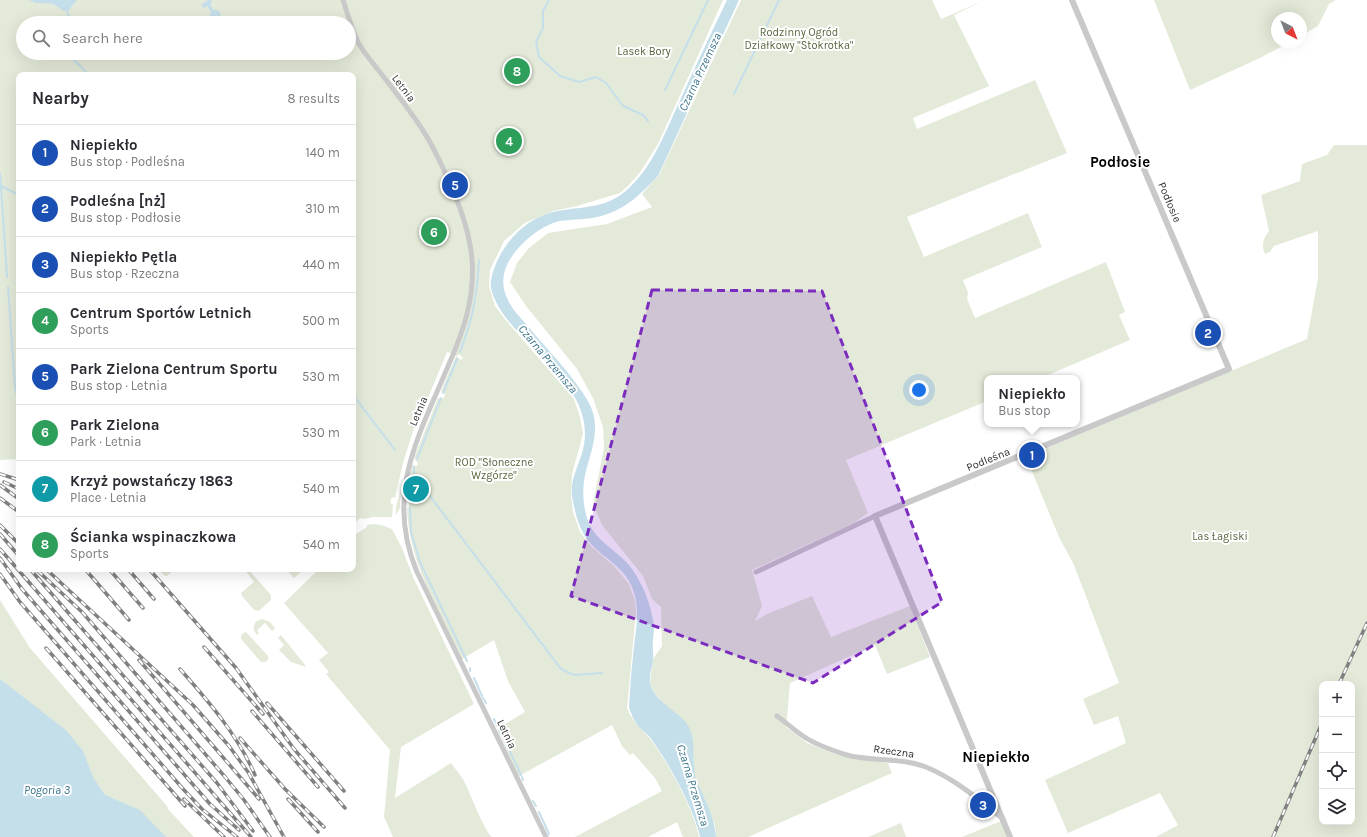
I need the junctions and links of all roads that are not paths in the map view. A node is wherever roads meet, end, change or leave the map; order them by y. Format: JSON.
{"nodes":[{"id":1,"x":343,"y":0,"type":"edge"},
{"id":2,"x":1072,"y":0,"type":"edge"},
{"id":3,"x":348,"y":16,"type":"edge"},
{"id":4,"x":356,"y":36,"type":"edge"},
{"id":5,"x":1229,"y":369,"type":"joint"},
{"id":6,"x":875,"y":516,"type":"junction"},
{"id":7,"x":756,"y":572,"type":"dead end"},
{"id":8,"x":777,"y":716,"type":"dead end"},
{"id":9,"x":1003,"y":819,"type":"junction"},
{"id":10,"x":546,"y":837,"type":"edge"},
{"id":11,"x":1010,"y":837,"type":"edge"}],
"edges":[{"from":1,"to":3,"type":"street","name":"Letnia"},
{"from":2,"to":5,"type":"street","name":"Podłosie"},
{"from":4,"to":10,"type":"street","name":"Letnia"},
{"from":5,"to":6,"type":"street","name":"Podleśna"},
{"from":6,"to":7,"type":"street","name":"Podleśna"},
{"from":6,"to":9,"type":"street"},
{"from":8,"to":9,"type":"street","name":"Rzeczna"},
{"from":9,"to":11,"type":"street"}]}
